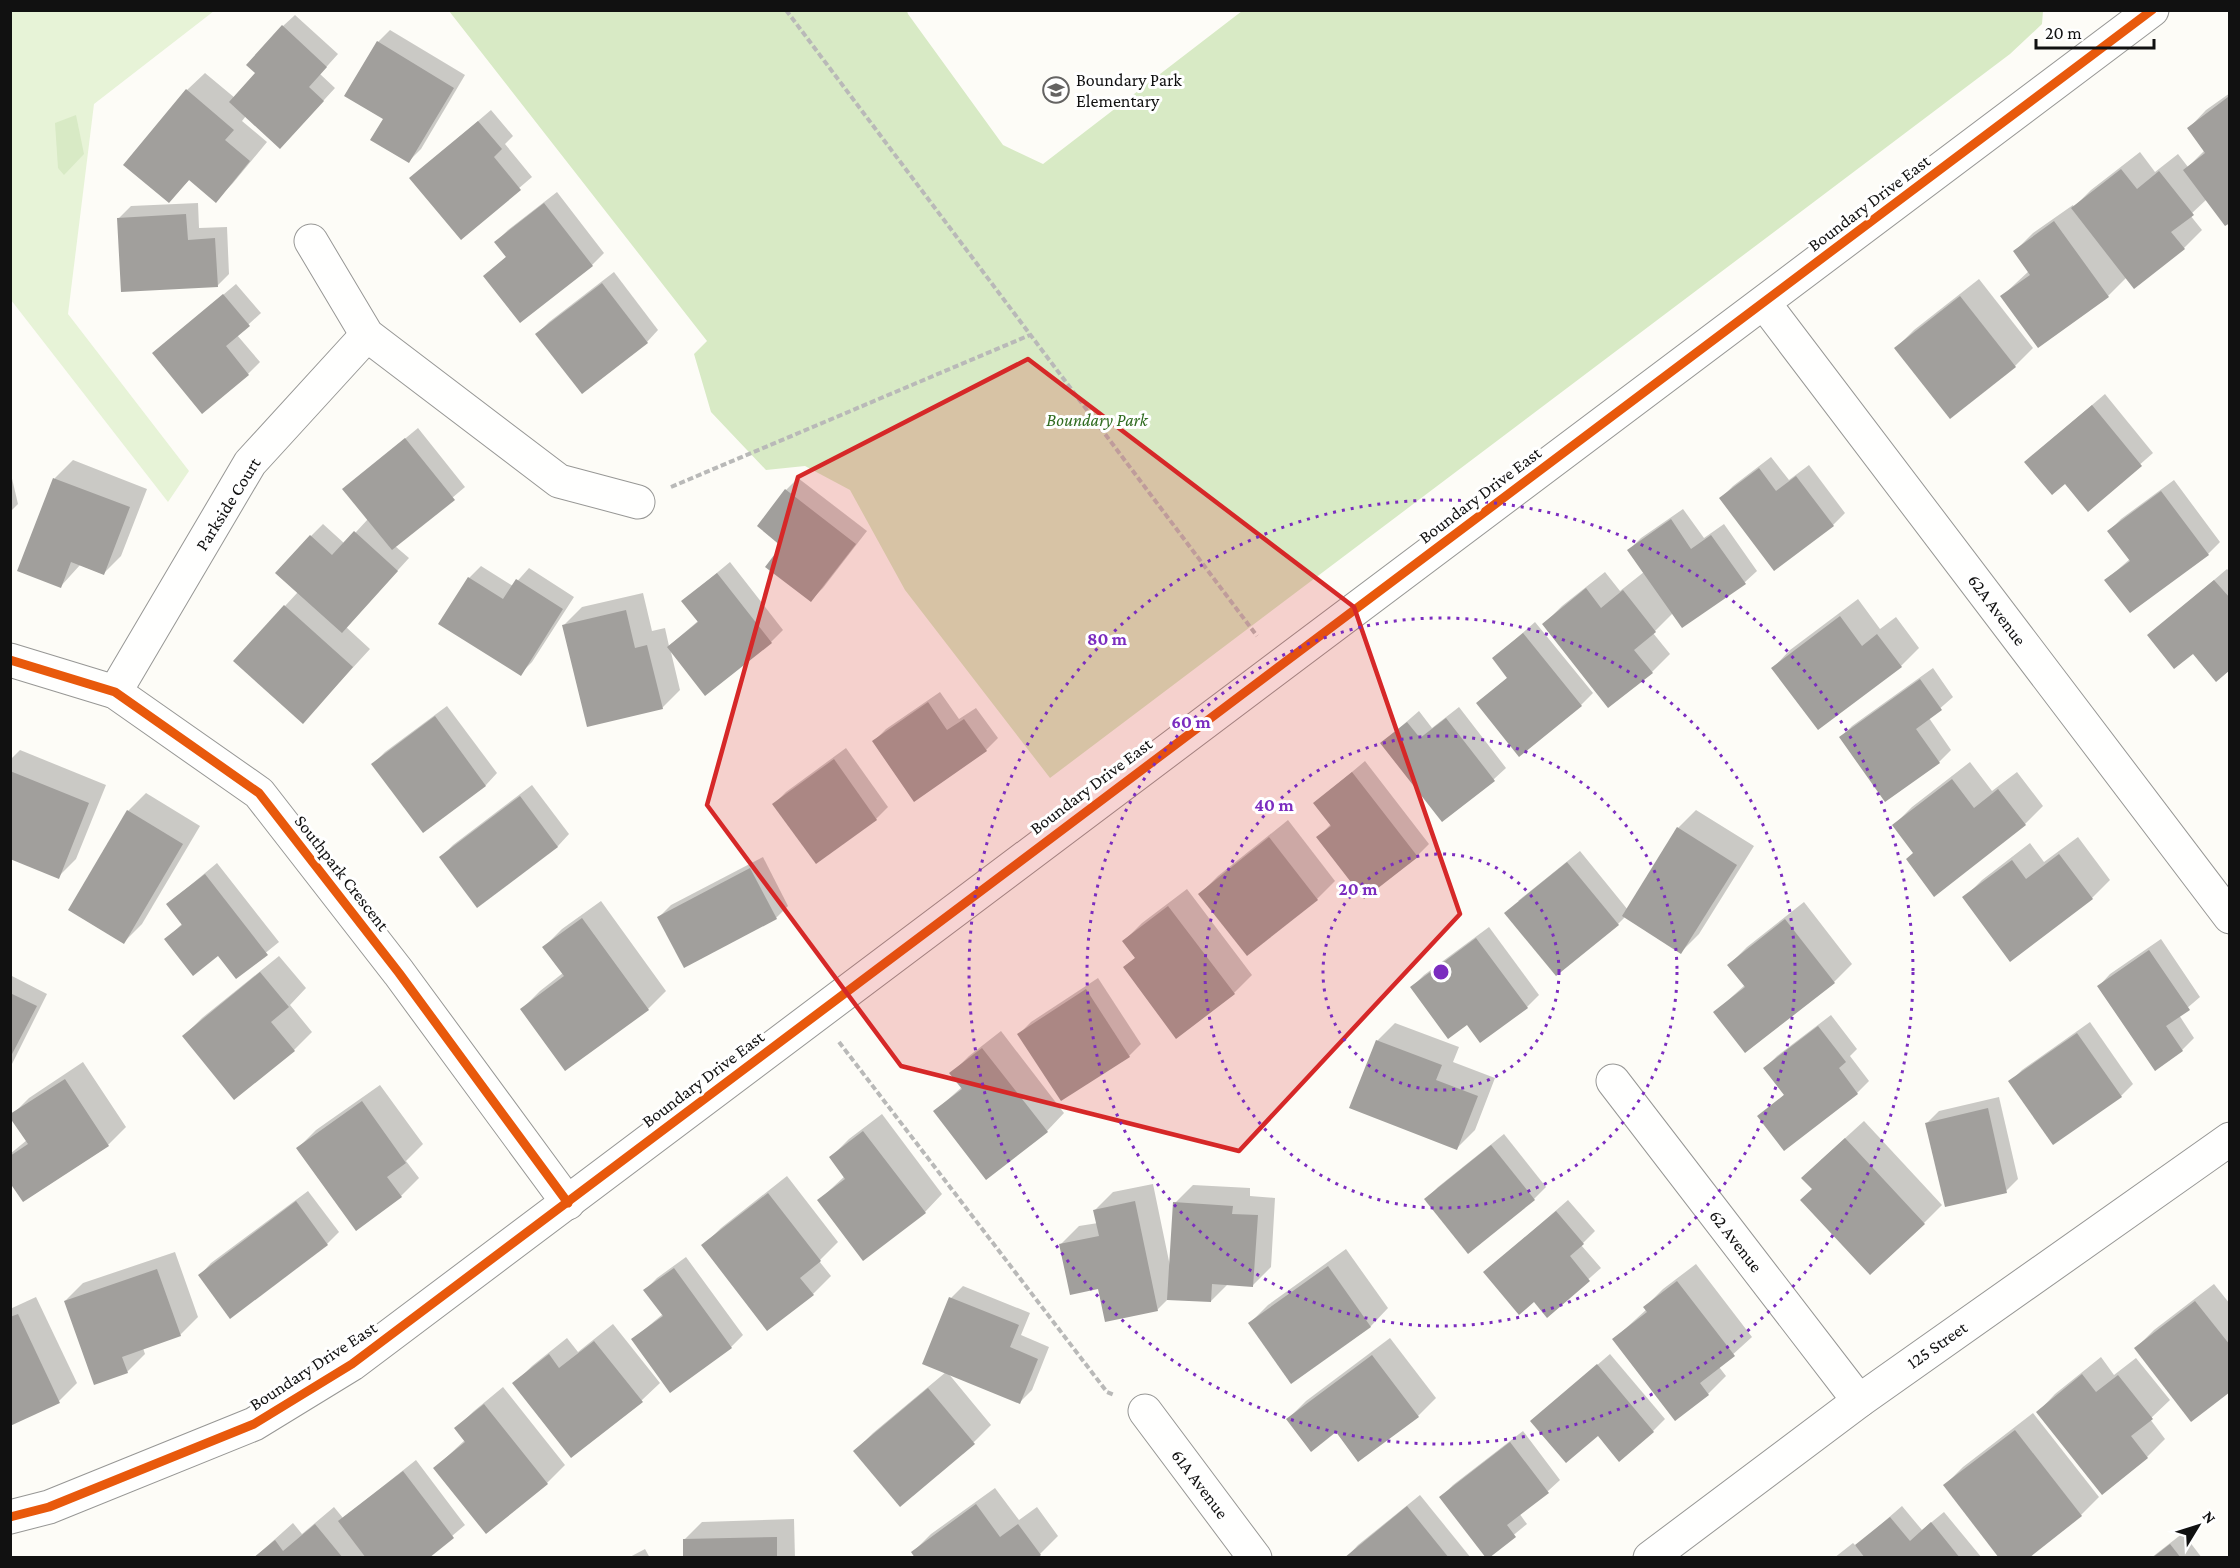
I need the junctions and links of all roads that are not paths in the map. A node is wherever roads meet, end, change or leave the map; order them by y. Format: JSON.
{"nodes":[{"id":1,"x":2152,"y":10,"type":"edge"},
{"id":2,"x":311,"y":241,"type":"dead end"},
{"id":3,"x":1764,"y":303,"type":"junction"},
{"id":4,"x":367,"y":335,"type":"junction"},
{"id":5,"x":638,"y":502,"type":"road end"},
{"id":6,"x":10,"y":660,"type":"edge"},
{"id":7,"x":115,"y":692,"type":"junction"},
{"id":8,"x":2229,"y":917,"type":"edge"},
{"id":9,"x":1613,"y":1081,"type":"dead end"},
{"id":10,"x":2229,"y":1139,"type":"edge"},
{"id":11,"x":568,"y":1203,"type":"junction"},
{"id":12,"x":1859,"y":1401,"type":"junction"},
{"id":13,"x":1145,"y":1411,"type":"road end"},
{"id":14,"x":10,"y":1517,"type":"edge"},
{"id":15,"x":1255,"y":1557,"type":"edge"},
{"id":16,"x":1650,"y":1557,"type":"edge"}],
"edges":[{"from":1,"to":3,"type":"street","name":"Boundary Drive East"},
{"from":2,"to":4,"type":"street"},
{"from":3,"to":8,"type":"street","name":"62A Avenue"},
{"from":3,"to":11,"type":"street","name":"Boundary Drive East"},
{"from":4,"to":5,"type":"street"},
{"from":4,"to":7,"type":"street","name":"Parkside Court"},
{"from":6,"to":7,"type":"street","name":"Southpark Crescent"},
{"from":7,"to":11,"type":"street","name":"Southpark Crescent"},
{"from":9,"to":12,"type":"street","name":"62 Avenue"},
{"from":10,"to":12,"type":"street","name":"125 Street"},
{"from":11,"to":14,"type":"street","name":"Boundary Drive East"},
{"from":12,"to":16,"type":"street","name":"125 Street"},
{"from":13,"to":15,"type":"street","name":"61A Avenue"}]}
